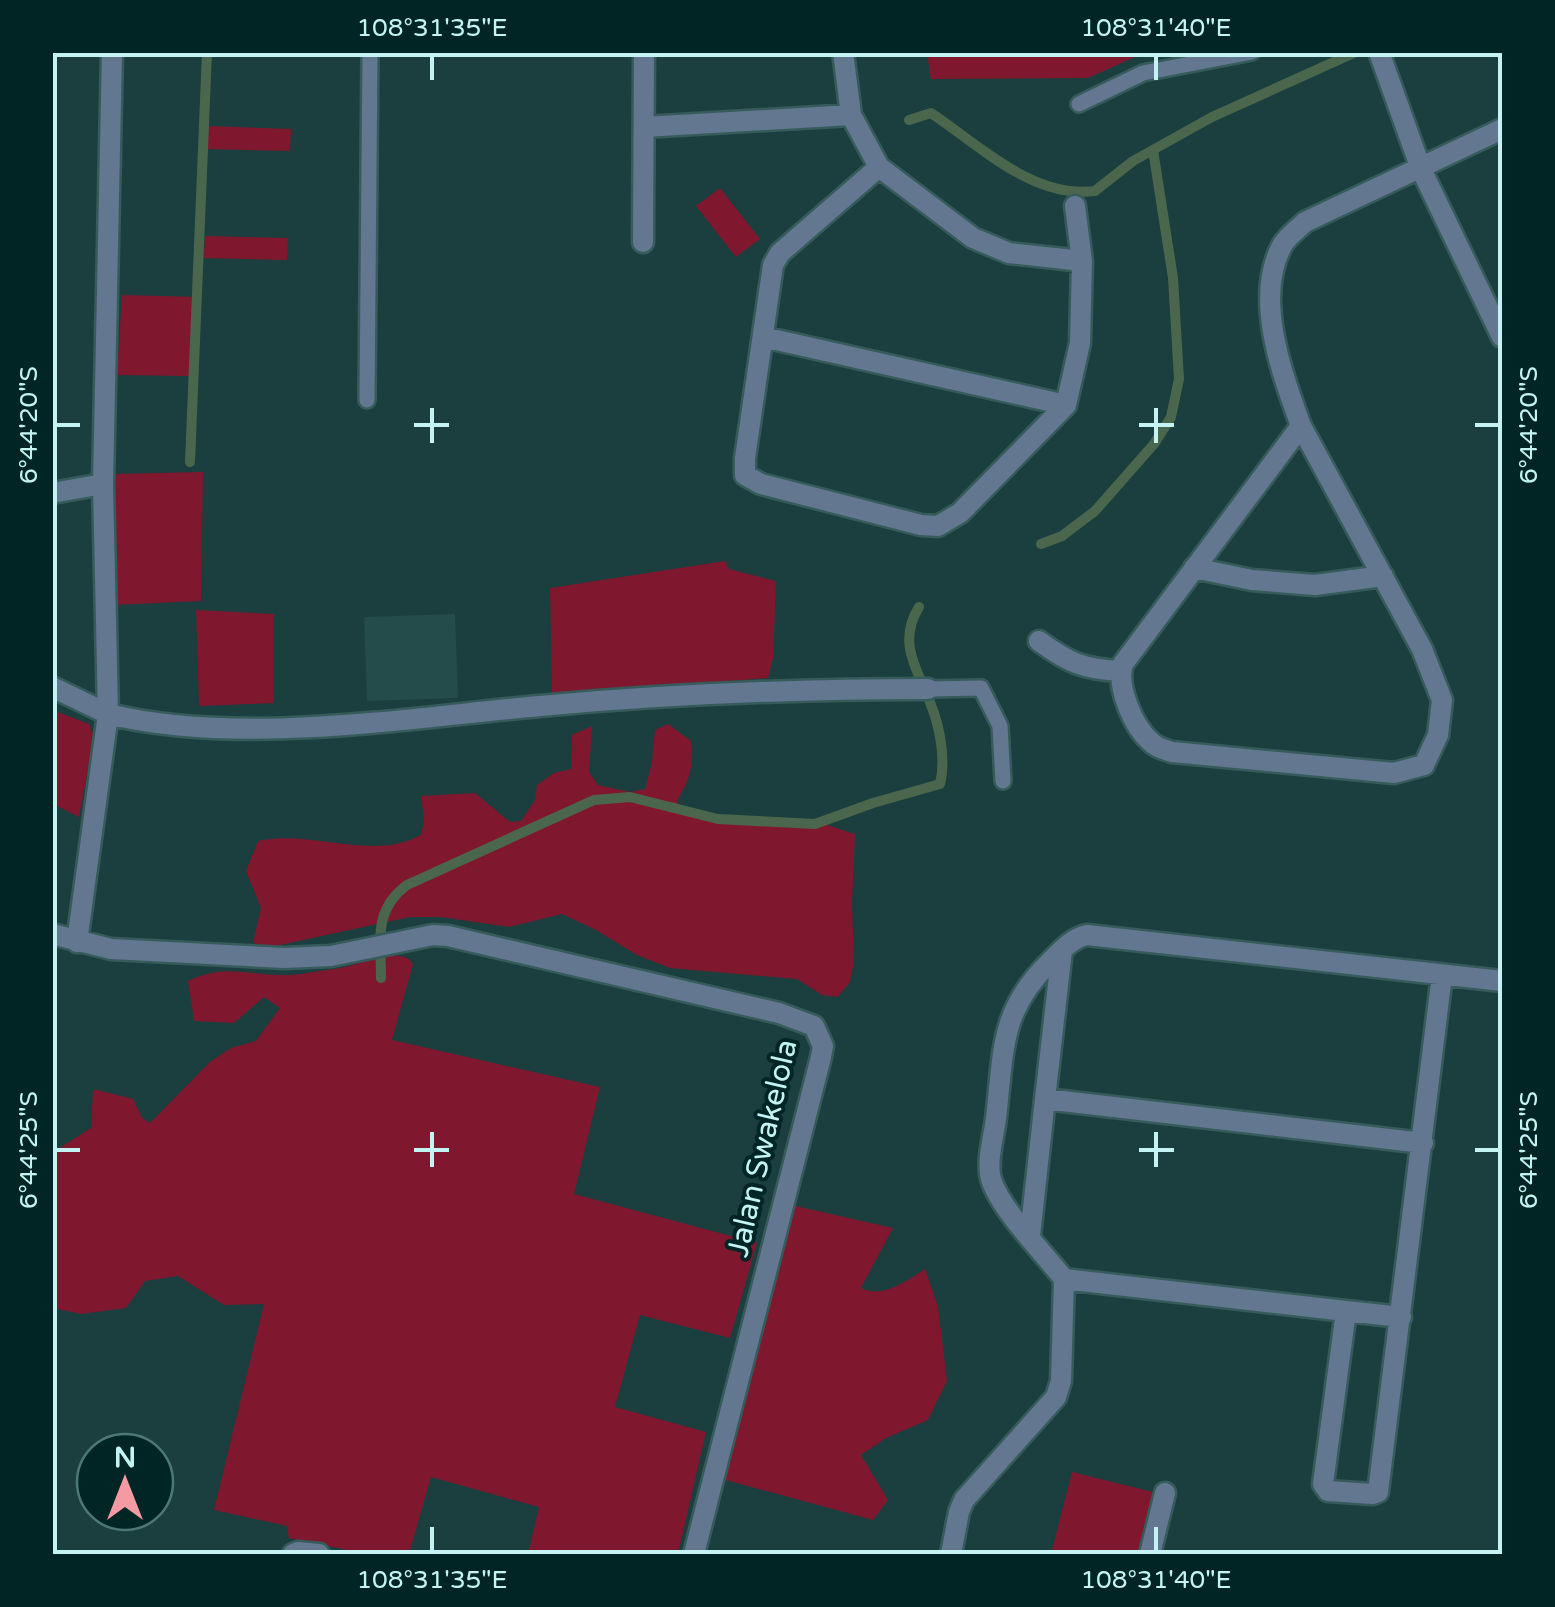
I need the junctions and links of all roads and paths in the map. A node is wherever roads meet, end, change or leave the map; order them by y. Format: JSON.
{"nodes":[{"id":1,"x":112,"y":52,"type":"edge"},
{"id":2,"x":370,"y":52,"type":"edge"},
{"id":3,"x":644,"y":52,"type":"edge"},
{"id":4,"x":843,"y":52,"type":"edge"},
{"id":5,"x":1252,"y":52,"type":"edge"},
{"id":6,"x":1380,"y":55,"type":"edge"},
{"id":7,"x":1078,"y":104,"type":"dead end"},
{"id":8,"x":851,"y":115,"type":"junction"},
{"id":9,"x":644,"y":127,"type":"junction"},
{"id":10,"x":1502,"y":129,"type":"edge"},
{"id":11,"x":879,"y":167,"type":"junction"},
{"id":12,"x":1421,"y":170,"type":"junction"},
{"id":13,"x":1075,"y":206,"type":"dead end"},
{"id":14,"x":643,"y":242,"type":"dead end"},
{"id":15,"x":1082,"y":261,"type":"junction"},
{"id":16,"x":1502,"y":337,"type":"edge"},
{"id":17,"x":762,"y":338,"type":"junction"},
{"id":18,"x":367,"y":400,"type":"dead end"},
{"id":19,"x":1066,"y":405,"type":"junction"},
{"id":20,"x":1301,"y":426,"type":"junction"},
{"id":21,"x":102,"y":484,"type":"junction"},
{"id":22,"x":52,"y":493,"type":"edge"},
{"id":23,"x":1194,"y":568,"type":"junction"},
{"id":24,"x":1382,"y":576,"type":"junction"},
{"id":25,"x":1039,"y":641,"type":"dead end"},
{"id":26,"x":1120,"y":671,"type":"junction"},
{"id":27,"x":52,"y":688,"type":"edge"},
{"id":28,"x":923,"y":690,"type":"joint"},
{"id":29,"x":108,"y":714,"type":"junction"},
{"id":30,"x":1003,"y":781,"type":"dead end"},
{"id":31,"x":52,"y":934,"type":"edge"},
{"id":32,"x":77,"y":942,"type":"junction"},
{"id":33,"x":1062,"y":950,"type":"junction"},
{"id":34,"x":1442,"y":975,"type":"junction"},
{"id":35,"x":1502,"y":981,"type":"edge"},
{"id":36,"x":1045,"y":1099,"type":"junction"},
{"id":37,"x":1423,"y":1143,"type":"junction"},
{"id":38,"x":1030,"y":1236,"type":"junction"},
{"id":39,"x":1064,"y":1279,"type":"junction"},
{"id":40,"x":1346,"y":1311,"type":"junction"},
{"id":41,"x":1401,"y":1317,"type":"junction"},
{"id":42,"x":1164,"y":1493,"type":"dead end"},
{"id":43,"x":292,"y":1554,"type":"edge"},
{"id":44,"x":319,"y":1554,"type":"edge"},
{"id":45,"x":694,"y":1554,"type":"edge"},
{"id":46,"x":951,"y":1554,"type":"edge"},
{"id":47,"x":1150,"y":1554,"type":"edge"}],
"edges":[{"from":1,"to":21,"type":"street"},
{"from":2,"to":18,"type":"lane"},
{"from":3,"to":9,"type":"street"},
{"from":4,"to":8,"type":"street"},
{"from":5,"to":7,"type":"lane"},
{"from":6,"to":12,"type":"street"},
{"from":8,"to":9,"type":"street"},
{"from":8,"to":11,"type":"street"},
{"from":9,"to":14,"type":"street"},
{"from":10,"to":12,"type":"street"},
{"from":11,"to":15,"type":"street"},
{"from":11,"to":17,"type":"street"},
{"from":12,"to":16,"type":"street"},
{"from":12,"to":20,"type":"street"},
{"from":13,"to":15,"type":"street"},
{"from":15,"to":19,"type":"street"},
{"from":17,"to":19,"type":"street"},
{"from":17,"to":19,"type":"street"},
{"from":20,"to":23,"type":"street"},
{"from":20,"to":24,"type":"street"},
{"from":21,"to":22,"type":"street"},
{"from":21,"to":29,"type":"street"},
{"from":23,"to":24,"type":"street"},
{"from":23,"to":26,"type":"street"},
{"from":24,"to":26,"type":"street"},
{"from":25,"to":26,"type":"street"},
{"from":27,"to":29,"type":"street"},
{"from":28,"to":29,"type":"street"},
{"from":28,"to":30,"type":"lane"},
{"from":29,"to":32,"type":"street"},
{"from":31,"to":32,"type":"street"},
{"from":32,"to":45,"type":"street","name":"Jalan Swakelola"},
{"from":33,"to":34,"type":"street"},
{"from":33,"to":36,"type":"street"},
{"from":33,"to":38,"type":"street"},
{"from":34,"to":35,"type":"street"},
{"from":34,"to":37,"type":"street"},
{"from":36,"to":37,"type":"street"},
{"from":36,"to":38,"type":"street"},
{"from":37,"to":41,"type":"street"},
{"from":38,"to":39,"type":"street"},
{"from":39,"to":40,"type":"street"},
{"from":39,"to":46,"type":"street"},
{"from":40,"to":41,"type":"street"},
{"from":40,"to":41,"type":"street"},
{"from":42,"to":47,"type":"street"},
{"from":43,"to":44,"type":"street"}]}
